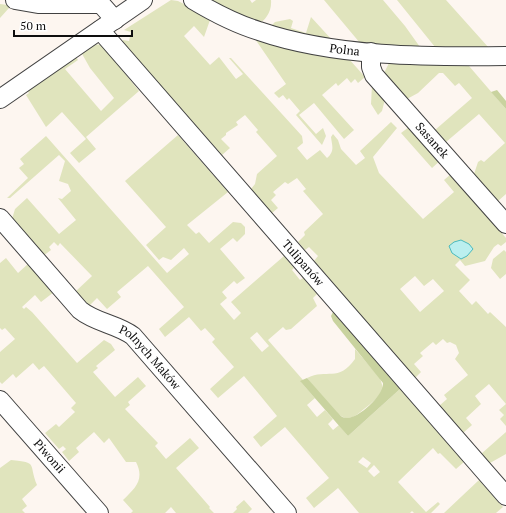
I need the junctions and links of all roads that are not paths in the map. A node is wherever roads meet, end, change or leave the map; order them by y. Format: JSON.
{"nodes":[{"id":1,"x":15,"y":0,"type":"edge"},
{"id":2,"x":143,"y":0,"type":"edge"},
{"id":3,"x":193,"y":0,"type":"edge"},
{"id":4,"x":115,"y":20,"type":"junction"},
{"id":5,"x":100,"y":30,"type":"junction"},
{"id":6,"x":371,"y":52,"type":"junction"},
{"id":7,"x":506,"y":56,"type":"edge"},
{"id":8,"x":0,"y":99,"type":"edge"},
{"id":9,"x":0,"y":218,"type":"edge"},
{"id":10,"x":506,"y":224,"type":"edge"},
{"id":11,"x":0,"y":400,"type":"edge"},
{"id":12,"x":506,"y":496,"type":"edge"},
{"id":13,"x":99,"y":513,"type":"edge"},
{"id":14,"x":287,"y":513,"type":"edge"}],
"edges":[{"from":1,"to":4,"type":"street"},
{"from":2,"to":4,"type":"street"},
{"from":3,"to":6,"type":"street","name":"Polna"},
{"from":4,"to":5,"type":"street"},
{"from":5,"to":8,"type":"street"},
{"from":5,"to":12,"type":"street","name":"Tulipanów"},
{"from":6,"to":7,"type":"street","name":"Polna"},
{"from":6,"to":10,"type":"street","name":"Sasanek"},
{"from":9,"to":14,"type":"street","name":"Polnych Maków"},
{"from":11,"to":13,"type":"street","name":"Piwonii"}]}
